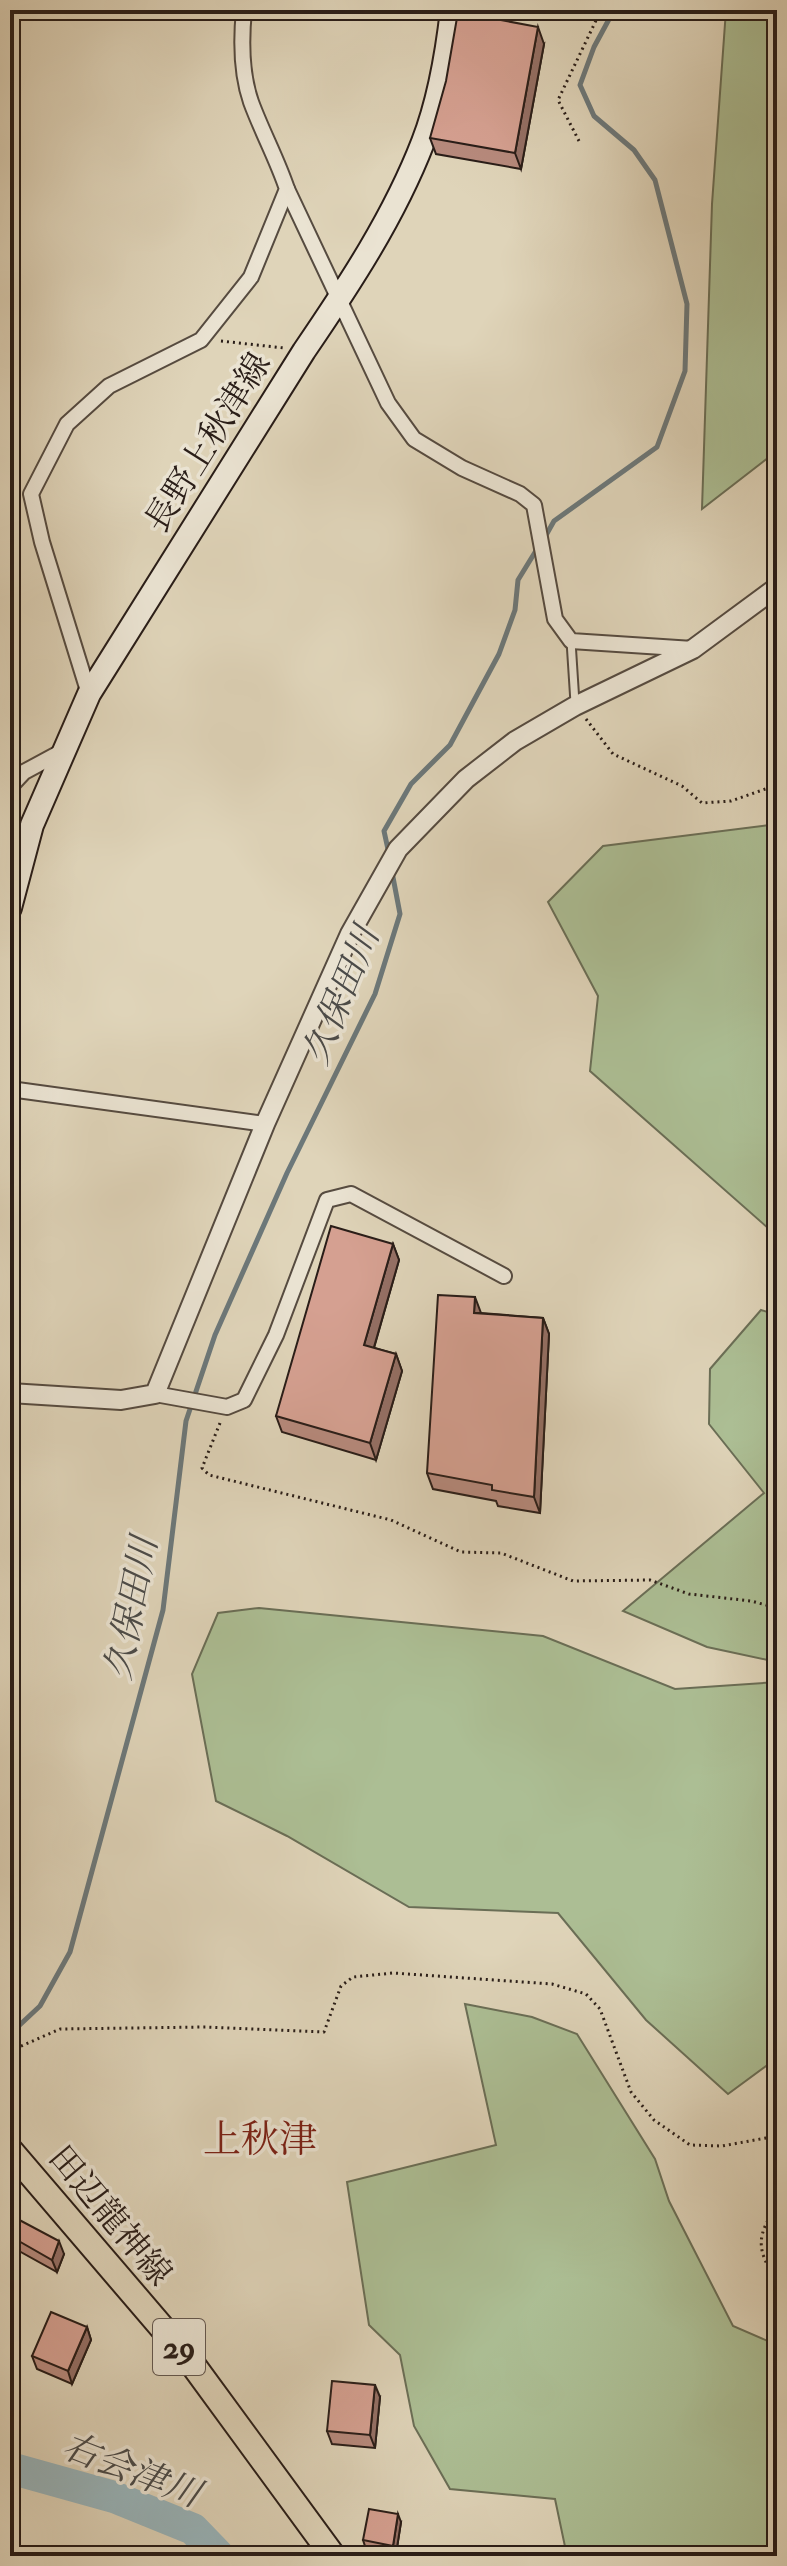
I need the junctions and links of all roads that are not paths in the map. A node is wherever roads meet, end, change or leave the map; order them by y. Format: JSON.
{"nodes":[{"id":1,"x":244,"y":10,"type":"edge"},
{"id":2,"x":452,"y":10,"type":"edge"},
{"id":3,"x":287,"y":189,"type":"junction"},
{"id":4,"x":339,"y":300,"type":"junction"},
{"id":5,"x":777,"y":587,"type":"edge"},
{"id":6,"x":571,"y":641,"type":"junction"},
{"id":7,"x":693,"y":649,"type":"junction"},
{"id":8,"x":89,"y":694,"type":"junction"},
{"id":9,"x":575,"y":706,"type":"junction"},
{"id":10,"x":63,"y":751,"type":"junction"},
{"id":11,"x":10,"y":787,"type":"edge"},
{"id":12,"x":10,"y":908,"type":"edge"},
{"id":13,"x":10,"y":1089,"type":"edge"},
{"id":14,"x":265,"y":1124,"type":"junction"},
{"id":15,"x":504,"y":1276,"type":"dead end"},
{"id":16,"x":10,"y":1393,"type":"edge"},
{"id":17,"x":155,"y":1394,"type":"junction"},
{"id":18,"x":10,"y":2150,"type":"edge"},
{"id":19,"x":322,"y":2552,"type":"edge"}],
"edges":[{"from":1,"to":3,"type":"street"},
{"from":2,"to":4,"type":"main road","name":"長野上秋津線"},
{"from":3,"to":4,"type":"street"},
{"from":3,"to":8,"type":"street"},
{"from":4,"to":6,"type":"street"},
{"from":4,"to":8,"type":"main road","name":"長野上秋津線"},
{"from":5,"to":7,"type":"street"},
{"from":6,"to":7,"type":"street"},
{"from":6,"to":9,"type":"lane"},
{"from":7,"to":9,"type":"street"},
{"from":8,"to":10,"type":"main road","name":"長野上秋津線"},
{"from":9,"to":14,"type":"street"},
{"from":10,"to":11,"type":"street"},
{"from":10,"to":12,"type":"main road","name":"長野上秋津線"},
{"from":13,"to":14,"type":"street"},
{"from":14,"to":17,"type":"street"},
{"from":15,"to":17,"type":"street"},
{"from":16,"to":17,"type":"street"},
{"from":18,"to":19,"type":"main road","name":"田辺龍神線","number":"29"}]}
